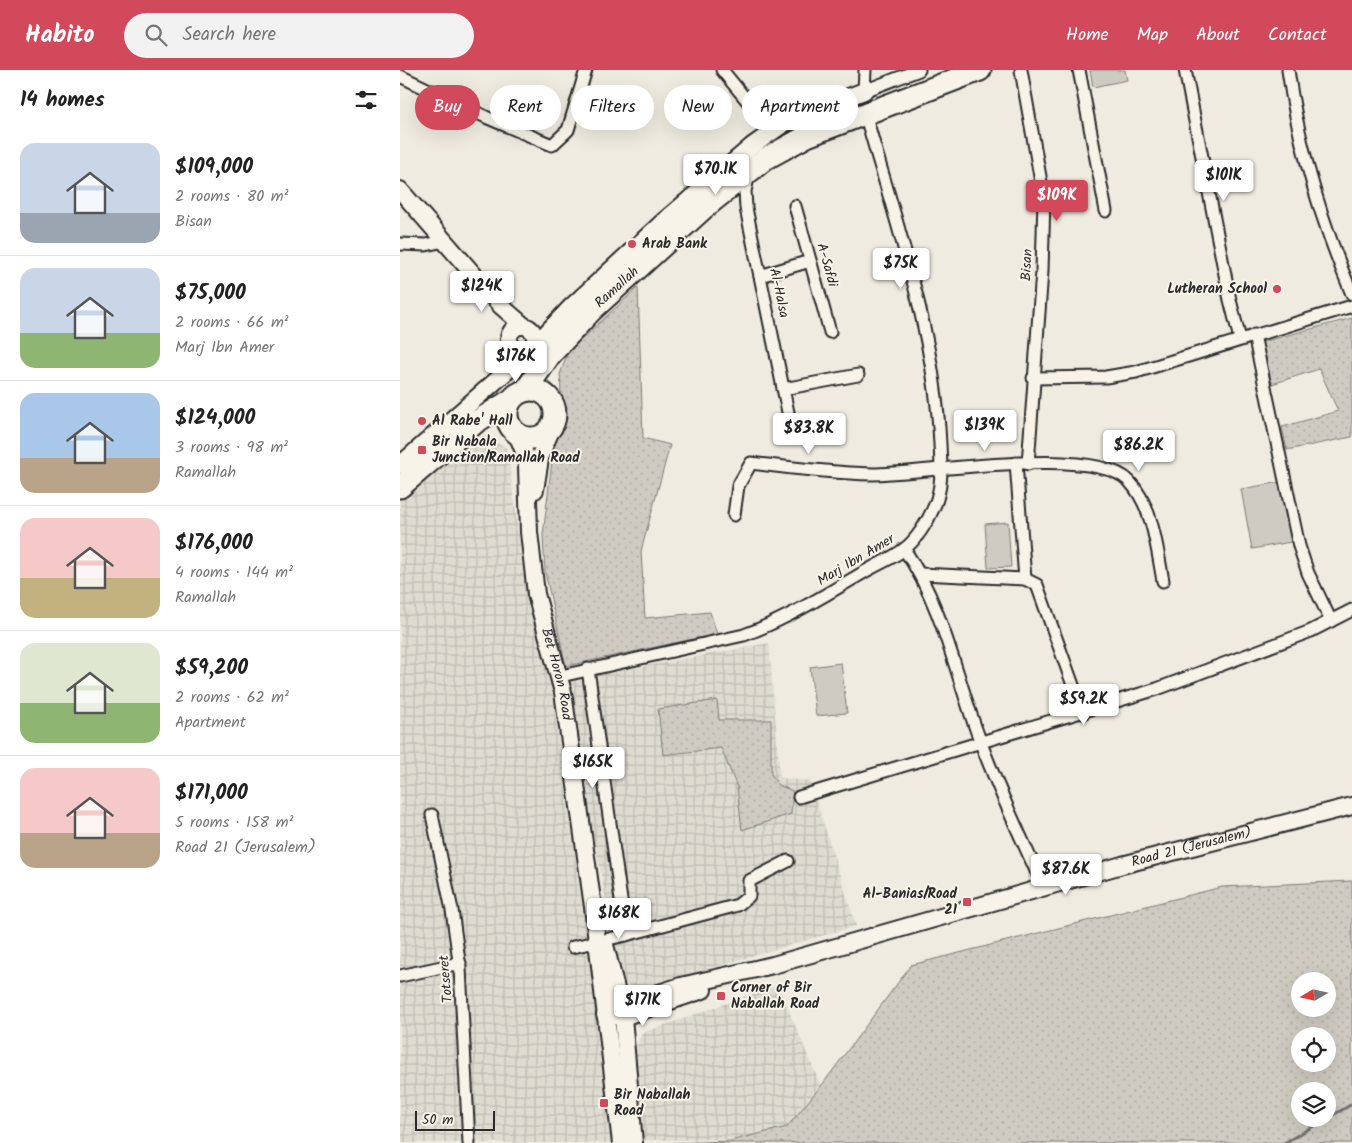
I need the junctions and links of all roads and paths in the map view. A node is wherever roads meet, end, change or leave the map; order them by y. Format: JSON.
{"nodes":[{"id":1,"x":586,"y":70,"type":"edge"},
{"id":2,"x":722,"y":70,"type":"edge"},
{"id":3,"x":865,"y":70,"type":"edge"},
{"id":4,"x":919,"y":70,"type":"edge"},
{"id":5,"x":980,"y":70,"type":"edge"},
{"id":6,"x":1021,"y":70,"type":"edge"},
{"id":7,"x":1079,"y":70,"type":"edge"},
{"id":8,"x":1185,"y":70,"type":"edge"},
{"id":9,"x":1288,"y":70,"type":"edge"},
{"id":10,"x":400,"y":76,"type":"edge"},
{"id":11,"x":864,"y":91,"type":"junction"},
{"id":12,"x":865,"y":113,"type":"junction"},
{"id":13,"x":772,"y":131,"type":"junction"},
{"id":14,"x":750,"y":170,"type":"junction"},
{"id":15,"x":400,"y":190,"type":"edge"},
{"id":16,"x":795,"y":206,"type":"dead end"},
{"id":17,"x":1106,"y":211,"type":"dead end"},
{"id":18,"x":444,"y":241,"type":"junction"},
{"id":19,"x":400,"y":244,"type":"edge"},
{"id":20,"x":810,"y":261,"type":"junction"},
{"id":21,"x":477,"y":276,"type":"junction"},
{"id":22,"x":760,"y":276,"type":"junction"},
{"id":23,"x":1352,"y":294,"type":"edge"},
{"id":24,"x":572,"y":306,"type":"junction"},
{"id":25,"x":1352,"y":306,"type":"edge"},
{"id":26,"x":526,"y":326,"type":"junction"},
{"id":27,"x":830,"y":332,"type":"dead end"},
{"id":28,"x":567,"y":335,"type":"junction"},
{"id":29,"x":1254,"y":335,"type":"junction"},
{"id":30,"x":509,"y":338,"type":"junction"},
{"id":31,"x":1240,"y":339,"type":"junction"},
{"id":32,"x":532,"y":348,"type":"junction"},
{"id":33,"x":858,"y":375,"type":"dead end"},
{"id":34,"x":1033,"y":378,"type":"junction"},
{"id":35,"x":783,"y":389,"type":"junction"},
{"id":36,"x":481,"y":393,"type":"junction"},
{"id":37,"x":518,"y":395,"type":"junction"},
{"id":38,"x":552,"y":402,"type":"junction"},
{"id":39,"x":790,"y":422,"type":"dead end"},
{"id":40,"x":553,"y":426,"type":"junction"},
{"id":41,"x":515,"y":432,"type":"junction"},
{"id":42,"x":462,"y":434,"type":"junction"},
{"id":43,"x":401,"y":460,"type":"edge"},
{"id":44,"x":1016,"y":463,"type":"junction"},
{"id":45,"x":1028,"y":464,"type":"junction"},
{"id":46,"x":942,"y":468,"type":"junction"},
{"id":47,"x":400,"y":487,"type":"edge"},
{"id":48,"x":734,"y":515,"type":"dead end"},
{"id":49,"x":529,"y":532,"type":"junction"},
{"id":50,"x":904,"y":549,"type":"junction"},
{"id":51,"x":921,"y":574,"type":"junction"},
{"id":52,"x":1025,"y":579,"type":"junction"},
{"id":53,"x":1162,"y":581,"type":"dead end"},
{"id":54,"x":1352,"y":610,"type":"edge"},
{"id":55,"x":1331,"y":621,"type":"junction"},
{"id":56,"x":588,"y":670,"type":"junction"},
{"id":57,"x":561,"y":676,"type":"junction"},
{"id":58,"x":1083,"y":713,"type":"junction"},
{"id":59,"x":981,"y":743,"type":"junction"},
{"id":60,"x":799,"y":798,"type":"dead end"},
{"id":61,"x":1352,"y":806,"type":"edge"},
{"id":62,"x":432,"y":815,"type":"dead end"},
{"id":63,"x":788,"y":861,"type":"dead end"},
{"id":64,"x":1043,"y":886,"type":"junction"},
{"id":65,"x":626,"y":936,"type":"junction"},
{"id":66,"x":600,"y":941,"type":"junction"},
{"id":67,"x":573,"y":947,"type":"dead end"},
{"id":68,"x":460,"y":963,"type":"junction"},
{"id":69,"x":400,"y":976,"type":"edge"},
{"id":70,"x":614,"y":981,"type":"junction"},
{"id":71,"x":655,"y":1001,"type":"junction"},
{"id":72,"x":622,"y":1011,"type":"junction"},
{"id":73,"x":604,"y":1015,"type":"junction"},
{"id":74,"x":626,"y":1052,"type":"junction"},
{"id":75,"x":470,"y":1143,"type":"edge"},
{"id":76,"x":621,"y":1143,"type":"edge"},
{"id":77,"x":634,"y":1143,"type":"edge"}],
"edges":[{"from":1,"to":10,"type":"street"},
{"from":2,"to":13,"type":"street"},
{"from":3,"to":11,"type":"street"},
{"from":4,"to":11,"type":"street"},
{"from":5,"to":12,"type":"highway","name":"Ramallah"},
{"from":6,"to":34,"type":"street","name":"Bisan"},
{"from":7,"to":17,"type":"street"},
{"from":8,"to":31,"type":"street"},
{"from":9,"to":23,"type":"street"},
{"from":11,"to":13,"type":"street"},
{"from":12,"to":14,"type":"highway","name":"Ramallah"},
{"from":12,"to":46,"type":"street","name":"Marj Ibn Amer"},
{"from":13,"to":24,"type":"street"},
{"from":14,"to":22,"type":"street","name":"Al-Halsa"},
{"from":14,"to":28,"type":"highway","name":"Ramallah"},
{"from":15,"to":18,"type":"street"},
{"from":16,"to":20,"type":"street","name":"A-Safdi"},
{"from":18,"to":19,"type":"street"},
{"from":18,"to":21,"type":"street"},
{"from":20,"to":22,"type":"street"},
{"from":20,"to":27,"type":"street","name":"A-Safdi"},
{"from":21,"to":26,"type":"street"},
{"from":21,"to":30,"type":"street"},
{"from":22,"to":35,"type":"street","name":"Al-Halsa"},
{"from":24,"to":26,"type":"street"},
{"from":24,"to":32,"type":"street"},
{"from":25,"to":29,"type":"street"},
{"from":26,"to":30,"type":"street"},
{"from":26,"to":32,"type":"street"},
{"from":28,"to":37,"type":"highway","name":"Ramallah"},
{"from":28,"to":38,"type":"highway","name":"Ramallah"},
{"from":29,"to":31,"type":"street"},
{"from":29,"to":55,"type":"street"},
{"from":30,"to":32,"type":"street"},
{"from":30,"to":36,"type":"street"},
{"from":31,"to":34,"type":"street"},
{"from":32,"to":36,"type":"street"},
{"from":33,"to":35,"type":"street"},
{"from":34,"to":45,"type":"street","name":"Bisan"},
{"from":35,"to":39,"type":"street","name":"Al-Halsa"},
{"from":36,"to":43,"type":"street"},
{"from":37,"to":38,"type":"highway"},
{"from":37,"to":41,"type":"highway"},
{"from":37,"to":42,"type":"highway","name":"Ramallah"},
{"from":38,"to":40,"type":"highway"},
{"from":40,"to":41,"type":"highway"},
{"from":40,"to":49,"type":"street","name":"Bet Horon Road"},
{"from":41,"to":42,"type":"highway","name":"Ramallah"},
{"from":41,"to":49,"type":"street","name":"Bet Horon Road"},
{"from":42,"to":47,"type":"highway","name":"Ramallah"},
{"from":44,"to":45,"type":"street"},
{"from":44,"to":46,"type":"street"},
{"from":44,"to":52,"type":"street"},
{"from":45,"to":53,"type":"street"},
{"from":46,"to":48,"type":"street"},
{"from":46,"to":50,"type":"street","name":"Marj Ibn Amer"},
{"from":49,"to":57,"type":"street","name":"Bet Horon Road"},
{"from":50,"to":51,"type":"street"},
{"from":50,"to":56,"type":"street","name":"Marj Ibn Amer"},
{"from":51,"to":52,"type":"street"},
{"from":51,"to":59,"type":"street"},
{"from":52,"to":58,"type":"street"},
{"from":54,"to":55,"type":"street"},
{"from":55,"to":58,"type":"street"},
{"from":56,"to":57,"type":"street","name":"Marj Ibn Amer"},
{"from":56,"to":65,"type":"street"},
{"from":57,"to":66,"type":"street","name":"Bet Horon Road"},
{"from":58,"to":59,"type":"street"},
{"from":59,"to":60,"type":"street"},
{"from":59,"to":64,"type":"street"},
{"from":61,"to":64,"type":"street","name":"Road 21 (Jerusalem)"},
{"from":62,"to":68,"type":"street","name":"Totseret"},
{"from":63,"to":65,"type":"street"},
{"from":64,"to":71,"type":"street","name":"Road 21 (Jerusalem)"},
{"from":65,"to":66,"type":"street"},
{"from":66,"to":67,"type":"street"},
{"from":66,"to":70,"type":"street","name":"Bet Horon Road"},
{"from":66,"to":73,"type":"street","name":"Bet Horon Road"},
{"from":68,"to":69,"type":"street"},
{"from":68,"to":75,"type":"street","name":"Totseret"},
{"from":70,"to":71,"type":"street"},
{"from":70,"to":72,"type":"street","name":"Bet Horon Road"},
{"from":71,"to":72,"type":"street","name":"Road 21 (Jerusalem)"},
{"from":71,"to":74,"type":"street"},
{"from":72,"to":73,"type":"street","name":"Road 21 (Jerusalem)"},
{"from":72,"to":74,"type":"street","name":"Bet Horon Road"},
{"from":73,"to":76,"type":"street","name":"Bet Horon Road"},
{"from":74,"to":77,"type":"street","name":"Bet Horon Road"}]}
